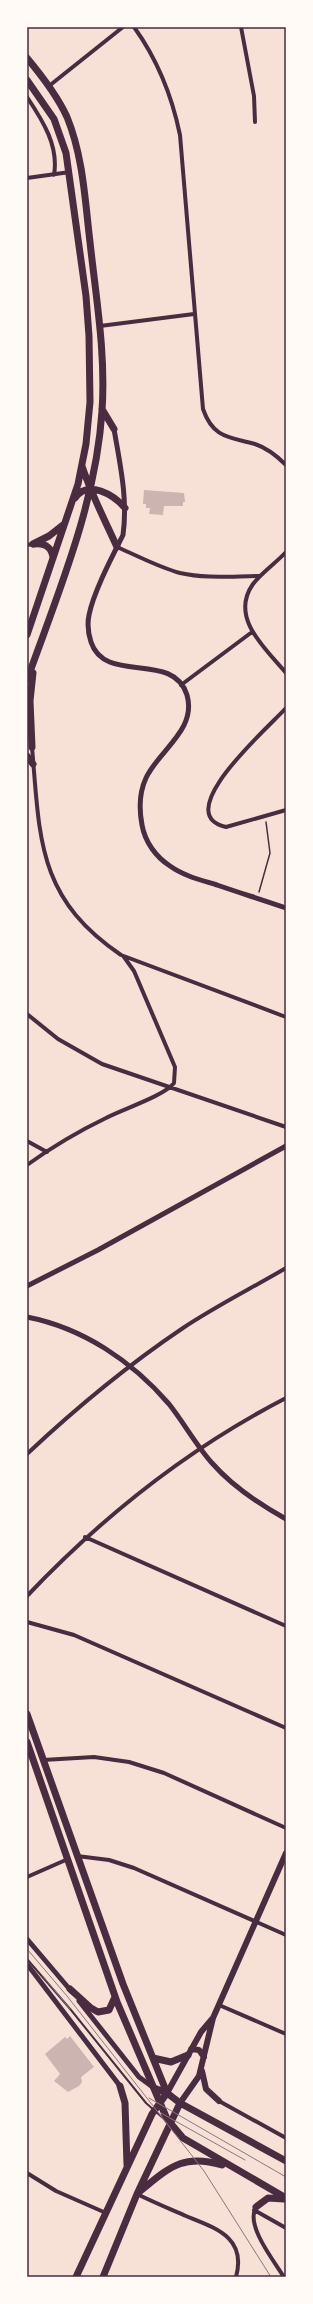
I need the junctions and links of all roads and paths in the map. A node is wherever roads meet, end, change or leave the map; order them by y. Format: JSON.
{"nodes":[{"id":1,"x":123,"y":27,"type":"edge"},
{"id":2,"x":134,"y":27,"type":"edge"},
{"id":3,"x":241,"y":27,"type":"edge"},
{"id":4,"x":27,"y":58,"type":"edge"},
{"id":5,"x":27,"y":80,"type":"edge"},
{"id":6,"x":49,"y":86,"type":"junction"},
{"id":7,"x":27,"y":97,"type":"edge"},
{"id":8,"x":255,"y":122,"type":"dead end"},
{"id":9,"x":70,"y":172,"type":"junction"},
{"id":10,"x":54,"y":175,"type":"junction"},
{"id":11,"x":27,"y":178,"type":"edge"},
{"id":12,"x":194,"y":314,"type":"junction"},
{"id":13,"x":100,"y":326,"type":"junction"},
{"id":14,"x":102,"y":409,"type":"junction"},
{"id":15,"x":114,"y":428,"type":"joint"},
{"id":16,"x":286,"y":465,"type":"edge"},
{"id":17,"x":82,"y":466,"type":"junction"},
{"id":18,"x":90,"y":489,"type":"junction"},
{"id":19,"x":73,"y":500,"type":"junction"},
{"id":20,"x":125,"y":508,"type":"junction"},
{"id":21,"x":65,"y":524,"type":"junction"},
{"id":22,"x":30,"y":544,"type":"edge"},
{"id":23,"x":117,"y":546,"type":"junction"},
{"id":24,"x":286,"y":552,"type":"edge"},
{"id":25,"x":52,"y":561,"type":"junction"},
{"id":26,"x":260,"y":576,"type":"junction"},
{"id":27,"x":252,"y":632,"type":"junction"},
{"id":28,"x":27,"y":635,"type":"edge"},
{"id":29,"x":36,"y":655,"type":"junction"},
{"id":30,"x":286,"y":673,"type":"edge"},
{"id":31,"x":27,"y":680,"type":"edge"},
{"id":32,"x":181,"y":685,"type":"junction"},
{"id":33,"x":286,"y":708,"type":"edge"},
{"id":34,"x":27,"y":737,"type":"edge"},
{"id":35,"x":32,"y":747,"type":"junction"},
{"id":36,"x":27,"y":756,"type":"edge"},
{"id":37,"x":34,"y":764,"type":"junction"},
{"id":38,"x":286,"y":810,"type":"edge"},
{"id":39,"x":265,"y":814,"type":"junction"},
{"id":40,"x":257,"y":898,"type":"junction"},
{"id":41,"x":286,"y":908,"type":"edge"},
{"id":42,"x":121,"y":955,"type":"junction"},
{"id":43,"x":27,"y":1014,"type":"edge"},
{"id":44,"x":286,"y":1018,"type":"edge"},
{"id":45,"x":171,"y":1088,"type":"junction"},
{"id":46,"x":286,"y":1127,"type":"edge"},
{"id":47,"x":27,"y":1141,"type":"edge"},
{"id":48,"x":286,"y":1146,"type":"edge"},
{"id":49,"x":47,"y":1152,"type":"junction"},
{"id":50,"x":27,"y":1165,"type":"edge"},
{"id":51,"x":286,"y":1268,"type":"edge"},
{"id":52,"x":27,"y":1286,"type":"edge"},
{"id":53,"x":27,"y":1317,"type":"edge"},
{"id":54,"x":130,"y":1366,"type":"junction"},
{"id":55,"x":286,"y":1398,"type":"edge"},
{"id":56,"x":200,"y":1448,"type":"junction"},
{"id":57,"x":27,"y":1454,"type":"edge"},
{"id":58,"x":286,"y":1520,"type":"edge"},
{"id":59,"x":85,"y":1538,"type":"junction"},
{"id":60,"x":27,"y":1596,"type":"edge"},
{"id":61,"x":27,"y":1622,"type":"edge"},
{"id":62,"x":286,"y":1626,"type":"edge"},
{"id":63,"x":27,"y":1714,"type":"edge"},
{"id":64,"x":286,"y":1728,"type":"edge"},
{"id":65,"x":27,"y":1742,"type":"edge"},
{"id":66,"x":43,"y":1760,"type":"junction"},
{"id":67,"x":286,"y":1828,"type":"edge"},
{"id":68,"x":286,"y":1853,"type":"edge"},
{"id":69,"x":77,"y":1856,"type":"junction"},
{"id":70,"x":68,"y":1859,"type":"junction"},
{"id":71,"x":27,"y":1877,"type":"edge"},
{"id":72,"x":256,"y":1922,"type":"junction"},
{"id":73,"x":286,"y":1935,"type":"edge"},
{"id":74,"x":27,"y":1940,"type":"edge"},
{"id":75,"x":27,"y":1959,"type":"edge"},
{"id":76,"x":27,"y":1964,"type":"edge"},
{"id":77,"x":70,"y":1989,"type":"junction"},
{"id":78,"x":115,"y":1994,"type":"junction"},
{"id":79,"x":219,"y":2004,"type":"junction"},
{"id":80,"x":214,"y":2018,"type":"junction"},
{"id":81,"x":286,"y":2034,"type":"edge"},
{"id":82,"x":189,"y":2052,"type":"junction"},
{"id":83,"x":204,"y":2057,"type":"junction"},
{"id":84,"x":153,"y":2058,"type":"junction"},
{"id":85,"x":202,"y":2068,"type":"junction"},
{"id":86,"x":120,"y":2086,"type":"joint"},
{"id":87,"x":154,"y":2088,"type":"junction"},
{"id":88,"x":167,"y":2093,"type":"junction"},
{"id":89,"x":219,"y":2100,"type":"joint"},
{"id":90,"x":160,"y":2102,"type":"junction"},
{"id":91,"x":180,"y":2102,"type":"junction"},
{"id":92,"x":154,"y":2111,"type":"junction"},
{"id":93,"x":170,"y":2123,"type":"junction"},
{"id":94,"x":286,"y":2138,"type":"edge"},
{"id":95,"x":286,"y":2161,"type":"edge"},
{"id":96,"x":126,"y":2168,"type":"junction"},
{"id":97,"x":236,"y":2169,"type":"junction"},
{"id":98,"x":27,"y":2173,"type":"edge"},
{"id":99,"x":137,"y":2194,"type":"junction"},
{"id":100,"x":286,"y":2199,"type":"edge"},
{"id":101,"x":255,"y":2209,"type":"junction"},
{"id":102,"x":106,"y":2213,"type":"junction"},
{"id":103,"x":286,"y":2228,"type":"edge"},
{"id":104,"x":76,"y":2277,"type":"edge"},
{"id":105,"x":103,"y":2277,"type":"edge"},
{"id":106,"x":236,"y":2277,"type":"edge"},
{"id":107,"x":284,"y":2277,"type":"edge"}],
"edges":[{"from":1,"to":6,"type":"street"},
{"from":2,"to":12,"type":"street"},
{"from":3,"to":8,"type":"street"},
{"from":4,"to":6,"type":"main road"},
{"from":5,"to":9,"type":"main road"},
{"from":6,"to":13,"type":"main road"},
{"from":7,"to":10,"type":"street"},
{"from":9,"to":10,"type":"street"},
{"from":9,"to":17,"type":"main road"},
{"from":10,"to":11,"type":"street"},
{"from":12,"to":13,"type":"street"},
{"from":12,"to":16,"type":"street"},
{"from":13,"to":14,"type":"main road"},
{"from":14,"to":15,"type":"main road"},
{"from":14,"to":18,"type":"main road"},
{"from":15,"to":20,"type":"street"},
{"from":17,"to":18,"type":"main road"},
{"from":17,"to":19,"type":"main road"},
{"from":18,"to":19,"type":"main road"},
{"from":18,"to":20,"type":"main road"},
{"from":18,"to":23,"type":"main road"},
{"from":18,"to":29,"type":"main road"},
{"from":19,"to":21,"type":"main road"},
{"from":20,"to":23,"type":"street"},
{"from":21,"to":22,"type":"main road"},
{"from":21,"to":25,"type":"main road"},
{"from":22,"to":25,"type":"main road"},
{"from":23,"to":26,"type":"street"},
{"from":23,"to":32,"type":"street"},
{"from":24,"to":26,"type":"street"},
{"from":25,"to":28,"type":"main road"},
{"from":26,"to":27,"type":"street"},
{"from":27,"to":30,"type":"street"},
{"from":27,"to":32,"type":"street"},
{"from":29,"to":31,"type":"main road"},
{"from":29,"to":35,"type":"main road"},
{"from":32,"to":40,"type":"street"},
{"from":33,"to":39,"type":"street"},
{"from":34,"to":35,"type":"main road"},
{"from":35,"to":37,"type":"street"},
{"from":36,"to":37,"type":"main road"},
{"from":37,"to":42,"type":"street"},
{"from":38,"to":39,"type":"street"},
{"from":39,"to":40,"type":"path"},
{"from":40,"to":41,"type":"street"},
{"from":42,"to":44,"type":"street"},
{"from":42,"to":45,"type":"street"},
{"from":43,"to":45,"type":"street"},
{"from":45,"to":46,"type":"street"},
{"from":45,"to":49,"type":"street"},
{"from":47,"to":49,"type":"street"},
{"from":48,"to":52,"type":"street"},
{"from":49,"to":50,"type":"street"},
{"from":51,"to":54,"type":"street"},
{"from":53,"to":54,"type":"street"},
{"from":54,"to":56,"type":"street"},
{"from":54,"to":57,"type":"street"},
{"from":55,"to":56,"type":"street"},
{"from":56,"to":58,"type":"street"},
{"from":56,"to":59,"type":"street"},
{"from":59,"to":60,"type":"street"},
{"from":59,"to":62,"type":"street"},
{"from":61,"to":64,"type":"street"},
{"from":63,"to":66,"type":"main road"},
{"from":65,"to":70,"type":"main road"},
{"from":66,"to":67,"type":"street"},
{"from":66,"to":69,"type":"main road"},
{"from":68,"to":72,"type":"main road"},
{"from":69,"to":72,"type":"street"},
{"from":69,"to":84,"type":"main road"},
{"from":70,"to":71,"type":"street"},
{"from":70,"to":78,"type":"main road"},
{"from":72,"to":73,"type":"street"},
{"from":72,"to":79,"type":"main road"},
{"from":74,"to":77,"type":"street"},
{"from":75,"to":92,"type":"lane"},
{"from":76,"to":86,"type":"street"},
{"from":77,"to":78,"type":"main road"},
{"from":77,"to":87,"type":"street"},
{"from":78,"to":87,"type":"main road"},
{"from":79,"to":80,"type":"main road"},
{"from":79,"to":81,"type":"street"},
{"from":80,"to":82,"type":"main road"},
{"from":80,"to":83,"type":"main road"},
{"from":82,"to":83,"type":"main road"},
{"from":82,"to":84,"type":"main road"},
{"from":82,"to":88,"type":"main road"},
{"from":83,"to":85,"type":"main road"},
{"from":84,"to":88,"type":"main road"},
{"from":85,"to":89,"type":"main road"},
{"from":85,"to":91,"type":"main road"},
{"from":86,"to":96,"type":"main road"},
{"from":87,"to":88,"type":"main road"},
{"from":87,"to":90,"type":"main road"},
{"from":88,"to":90,"type":"main road"},
{"from":88,"to":91,"type":"main road"},
{"from":89,"to":94,"type":"street"},
{"from":90,"to":92,"type":"main road"},
{"from":90,"to":93,"type":"main road"},
{"from":91,"to":93,"type":"main road"},
{"from":91,"to":95,"type":"main road"},
{"from":92,"to":93,"type":"lane"},
{"from":92,"to":96,"type":"main road"},
{"from":93,"to":97,"type":"main road"},
{"from":93,"to":99,"type":"main road"},
{"from":96,"to":102,"type":"main road"},
{"from":97,"to":99,"type":"main road"},
{"from":97,"to":100,"type":"main road"},
{"from":98,"to":102,"type":"street"},
{"from":99,"to":105,"type":"main road"},
{"from":99,"to":106,"type":"street"},
{"from":100,"to":101,"type":"main road"},
{"from":101,"to":103,"type":"street"},
{"from":101,"to":107,"type":"street"},
{"from":102,"to":104,"type":"main road"}]}
